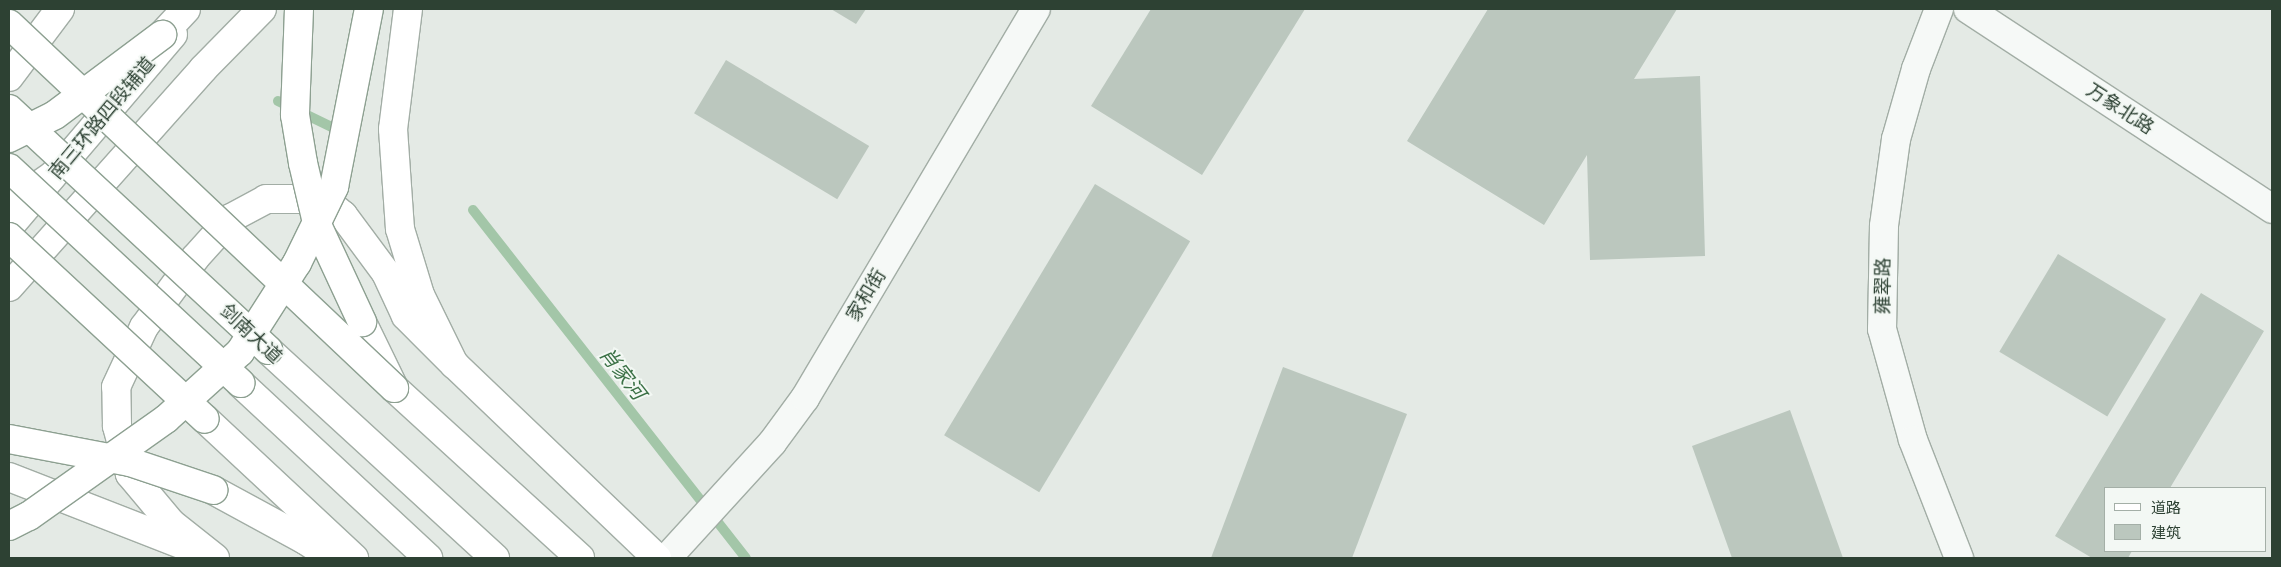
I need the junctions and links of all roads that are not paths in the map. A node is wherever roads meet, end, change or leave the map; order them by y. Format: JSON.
{"nodes":[{"id":1,"x":60,"y":9,"type":"edge"},
{"id":2,"x":186,"y":9,"type":"edge"},
{"id":3,"x":195,"y":9,"type":"edge"},
{"id":4,"x":262,"y":9,"type":"edge"},
{"id":5,"x":299,"y":9,"type":"edge"},
{"id":6,"x":369,"y":9,"type":"edge"},
{"id":7,"x":408,"y":9,"type":"edge"},
{"id":8,"x":1036,"y":9,"type":"edge"},
{"id":9,"x":1939,"y":9,"type":"edge"},
{"id":10,"x":1968,"y":9,"type":"edge"},
{"id":11,"x":9,"y":24,"type":"edge"},
{"id":12,"x":9,"y":77,"type":"edge"},
{"id":13,"x":9,"y":109,"type":"edge"},
{"id":14,"x":9,"y":138,"type":"edge"},
{"id":15,"x":9,"y":168,"type":"edge"},
{"id":16,"x":52,"y":176,"type":"junction"},
{"id":17,"x":9,"y":206,"type":"edge"},
{"id":18,"x":2272,"y":209,"type":"edge"},
{"id":19,"x":9,"y":228,"type":"edge"},
{"id":20,"x":9,"y":237,"type":"edge"},
{"id":21,"x":9,"y":287,"type":"edge"},
{"id":22,"x":454,"y":364,"type":"junction"},
{"id":23,"x":394,"y":388,"type":"junction"},
{"id":24,"x":9,"y":439,"type":"edge"},
{"id":25,"x":9,"y":477,"type":"edge"},
{"id":26,"x":9,"y":526,"type":"edge"},
{"id":27,"x":208,"y":558,"type":"edge"},
{"id":28,"x":215,"y":558,"type":"edge"},
{"id":29,"x":333,"y":558,"type":"edge"},
{"id":30,"x":354,"y":558,"type":"edge"},
{"id":31,"x":428,"y":558,"type":"edge"},
{"id":32,"x":495,"y":558,"type":"edge"},
{"id":33,"x":580,"y":558,"type":"edge"},
{"id":34,"x":657,"y":558,"type":"edge"},
{"id":35,"x":667,"y":558,"type":"edge"},
{"id":36,"x":1959,"y":558,"type":"edge"}],
"edges":[{"from":1,"to":12,"type":"main road"},
{"from":2,"to":14,"type":"main road","bridge":true},
{"from":3,"to":16,"type":"main road","name":"南三环路四段辅道"},
{"from":4,"to":21,"type":"main road"},
{"from":5,"to":23,"type":"main road","bridge":true},
{"from":6,"to":26,"type":"main road","bridge":true},
{"from":7,"to":22,"type":"main road"},
{"from":8,"to":35,"type":"street","name":"家和街"},
{"from":9,"to":36,"type":"street","name":"雍翠路"},
{"from":10,"to":18,"type":"street","name":"万象北路"},
{"from":11,"to":23,"type":"main road","bridge":true},
{"from":13,"to":32,"type":"main road","name":"剑南大道","bridge":true},
{"from":15,"to":31,"type":"main road","bridge":true},
{"from":16,"to":17,"type":"main road"},
{"from":16,"to":19,"type":"main road","name":"南三环路四段辅道"},
{"from":20,"to":30,"type":"main road","bridge":true},
{"from":22,"to":28,"type":"main road"},
{"from":22,"to":34,"type":"main road"},
{"from":23,"to":33,"type":"main road"},
{"from":24,"to":29,"type":"main road","bridge":true},
{"from":25,"to":27,"type":"main road"}]}
